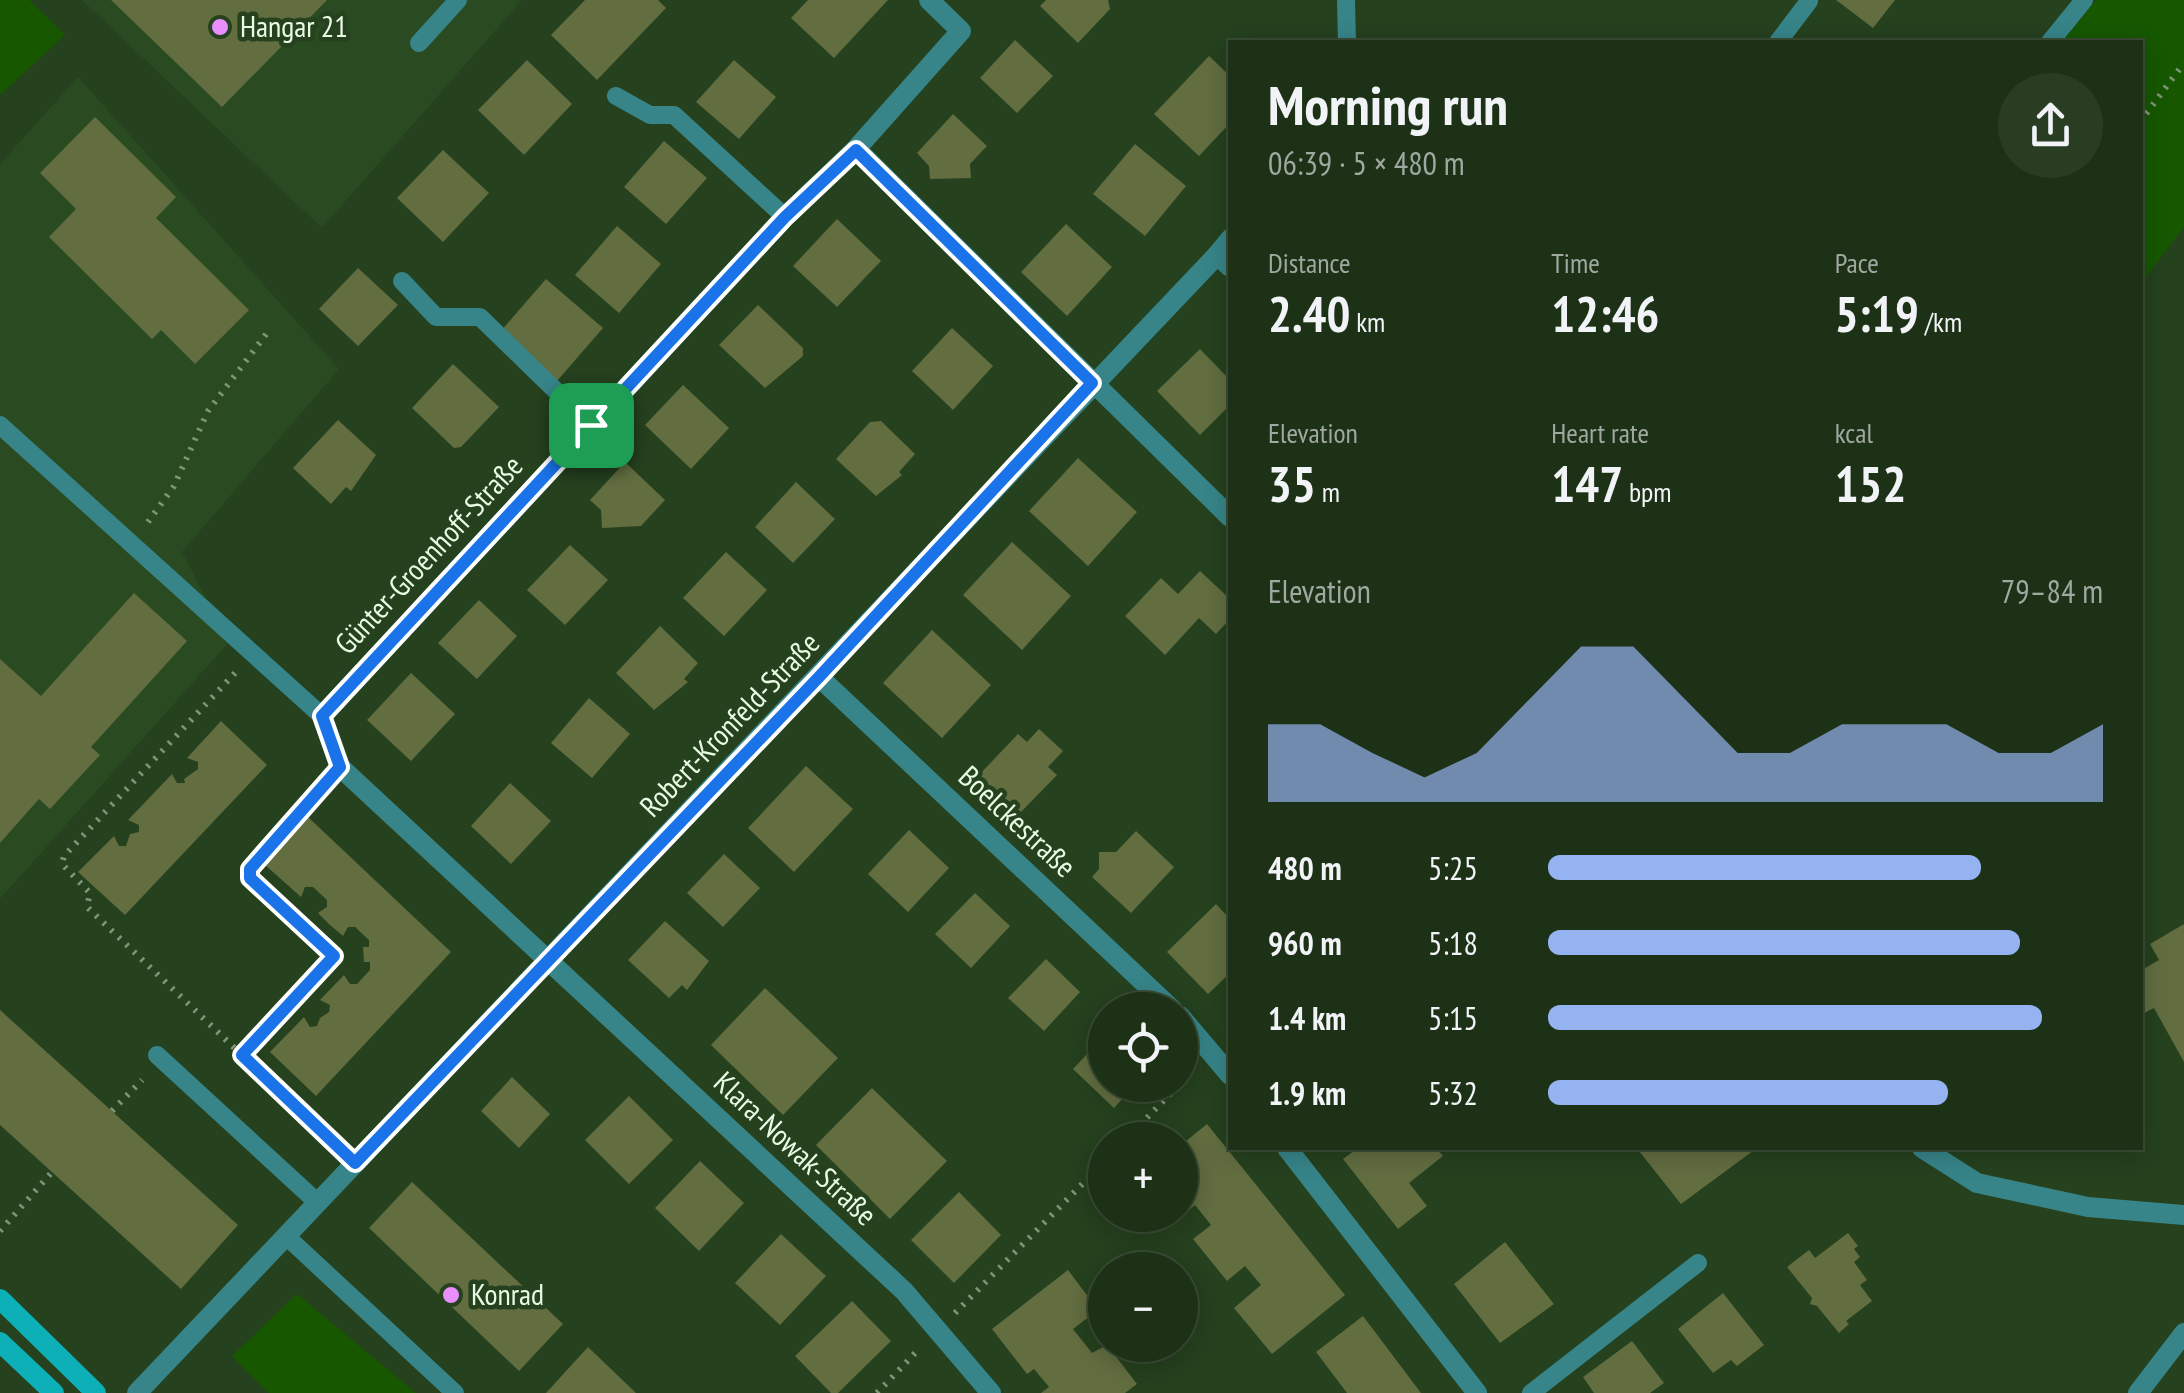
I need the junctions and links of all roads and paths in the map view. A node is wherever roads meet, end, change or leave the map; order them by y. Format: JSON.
{"nodes":[{"id":1,"x":458,"y":0,"type":"edge"},
{"id":2,"x":929,"y":0,"type":"edge"},
{"id":3,"x":1346,"y":0,"type":"edge"},
{"id":4,"x":2084,"y":0,"type":"edge"},
{"id":5,"x":1810,"y":1,"type":"edge"},
{"id":6,"x":1348,"y":40,"type":"edge"},
{"id":7,"x":1780,"y":40,"type":"edge"},
{"id":8,"x":2052,"y":40,"type":"edge"},
{"id":9,"x":419,"y":43,"type":"dead end"},
{"id":10,"x":2184,"y":63,"type":"edge"},
{"id":11,"x":616,"y":96,"type":"dead end"},
{"id":12,"x":2143,"y":118,"type":"edge"},
{"id":13,"x":856,"y":150,"type":"junction"},
{"id":14,"x":785,"y":217,"type":"junction"},
{"id":15,"x":1226,"y":253,"type":"edge"},
{"id":16,"x":402,"y":281,"type":"dead end"},
{"id":17,"x":268,"y":333,"type":"dead end"},
{"id":18,"x":1092,"y":383,"type":"junction"},
{"id":19,"x":0,"y":425,"type":"edge"},
{"id":20,"x":591,"y":425,"type":"junction"},
{"id":21,"x":1228,"y":515,"type":"edge"},
{"id":22,"x":132,"y":544,"type":"junction"},
{"id":23,"x":255,"y":652,"type":"junction"},
{"id":24,"x":819,"y":677,"type":"junction"},
{"id":25,"x":322,"y":716,"type":"junction"},
{"id":26,"x":340,"y":767,"type":"junction"},
{"id":27,"x":548,"y":959,"type":"junction"},
{"id":28,"x":1154,"y":992,"type":"edge"},
{"id":29,"x":1198,"y":1037,"type":"edge"},
{"id":30,"x":242,"y":1055,"type":"junction"},
{"id":31,"x":160,"y":1057,"type":"joint"},
{"id":32,"x":1228,"y":1073,"type":"edge"},
{"id":33,"x":1162,"y":1102,"type":"edge"},
{"id":34,"x":112,"y":1111,"type":"dead end"},
{"id":35,"x":1143,"y":1122,"type":"edge"},
{"id":36,"x":1289,"y":1150,"type":"edge"},
{"id":37,"x":1925,"y":1150,"type":"edge"},
{"id":38,"x":355,"y":1163,"type":"junction"},
{"id":39,"x":52,"y":1172,"type":"dead end"},
{"id":40,"x":1088,"y":1179,"type":"edge"},
{"id":41,"x":318,"y":1203,"type":"junction"},
{"id":42,"x":2184,"y":1215,"type":"edge"},
{"id":43,"x":0,"y":1231,"type":"edge"},
{"id":44,"x":286,"y":1236,"type":"junction"},
{"id":45,"x":1698,"y":1263,"type":"dead end"},
{"id":46,"x":0,"y":1300,"type":"edge"},
{"id":47,"x":19,"y":1318,"type":"junction"},
{"id":48,"x":941,"y":1332,"type":"junction"},
{"id":49,"x":2184,"y":1332,"type":"edge"},
{"id":50,"x":0,"y":1340,"type":"edge"},
{"id":51,"x":1454,"y":1362,"type":"junction"},
{"id":52,"x":54,"y":1393,"type":"edge"},
{"id":53,"x":96,"y":1393,"type":"edge"},
{"id":54,"x":137,"y":1393,"type":"edge"},
{"id":55,"x":455,"y":1393,"type":"edge"},
{"id":56,"x":876,"y":1393,"type":"edge"},
{"id":57,"x":991,"y":1393,"type":"edge"},
{"id":58,"x":1464,"y":1393,"type":"edge"},
{"id":59,"x":1477,"y":1393,"type":"edge"},
{"id":60,"x":1531,"y":1393,"type":"edge"},
{"id":61,"x":2138,"y":1393,"type":"edge"}],
"edges":[{"from":1,"to":9,"type":"lane"},
{"from":2,"to":13,"type":"street","name":"Günter-Groenhoff-Straße"},
{"from":3,"to":6,"type":"lane"},
{"from":4,"to":8,"type":"lane"},
{"from":5,"to":7,"type":"lane"},
{"from":10,"to":12,"type":"path"},
{"from":11,"to":14,"type":"lane"},
{"from":13,"to":14,"type":"street","name":"Günter-Groenhoff-Straße"},
{"from":13,"to":18,"type":"street"},
{"from":14,"to":20,"type":"street","name":"Günter-Groenhoff-Straße"},
{"from":15,"to":18,"type":"street","name":"Robert-Kronfeld-Straße"},
{"from":16,"to":20,"type":"lane"},
{"from":17,"to":22,"type":"path"},
{"from":18,"to":21,"type":"street"},
{"from":18,"to":24,"type":"street","name":"Robert-Kronfeld-Straße"},
{"from":19,"to":22,"type":"lane"},
{"from":20,"to":25,"type":"street","name":"Günter-Groenhoff-Straße"},
{"from":22,"to":23,"type":"lane"},
{"from":23,"to":25,"type":"lane"},
{"from":23,"to":30,"type":"path"},
{"from":24,"to":27,"type":"street","name":"Robert-Kronfeld-Straße"},
{"from":24,"to":28,"type":"street","name":"Boelckestraße"},
{"from":25,"to":26,"type":"street"},
{"from":26,"to":27,"type":"street"},
{"from":26,"to":30,"type":"path"},
{"from":27,"to":38,"type":"street","name":"Robert-Kronfeld-Straße"},
{"from":27,"to":48,"type":"street","name":"Klara-Nowak-Straße"},
{"from":29,"to":32,"type":"street"},
{"from":30,"to":38,"type":"path"},
{"from":31,"to":34,"type":"path"},
{"from":31,"to":41,"type":"lane"},
{"from":33,"to":35,"type":"path"},
{"from":36,"to":51,"type":"street"},
{"from":37,"to":42,"type":"street"},
{"from":38,"to":41,"type":"street","name":"Robert-Kronfeld-Straße"},
{"from":39,"to":43,"type":"path"},
{"from":40,"to":48,"type":"path"},
{"from":41,"to":44,"type":"street","name":"Robert-Kronfeld-Straße"},
{"from":44,"to":54,"type":"street","name":"Robert-Kronfeld-Straße"},
{"from":44,"to":55,"type":"lane"},
{"from":45,"to":60,"type":"lane"},
{"from":46,"to":47,"type":"street"},
{"from":47,"to":50,"type":"lane"},
{"from":47,"to":53,"type":"street"},
{"from":48,"to":56,"type":"path"},
{"from":48,"to":57,"type":"street","name":"Klara-Nowak-Straße"},
{"from":49,"to":61,"type":"street"},
{"from":50,"to":52,"type":"street"},
{"from":51,"to":58,"type":"street"},
{"from":51,"to":59,"type":"street"}]}
